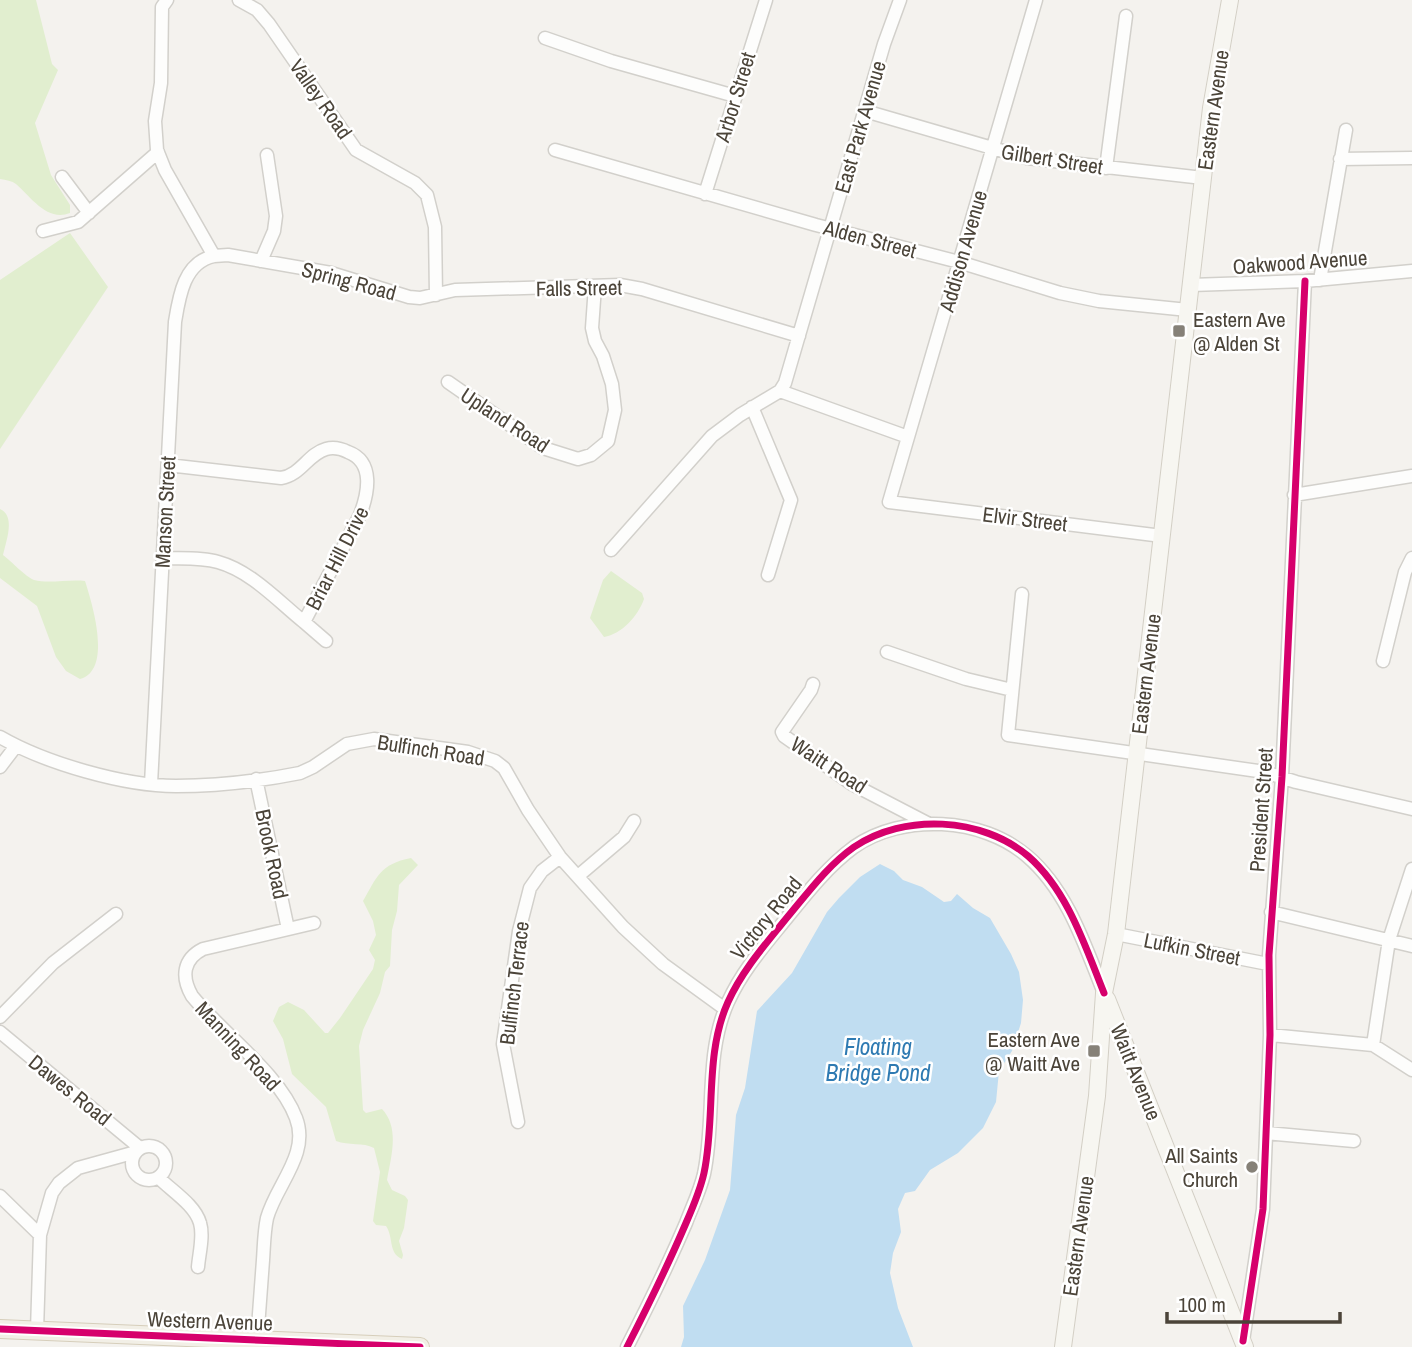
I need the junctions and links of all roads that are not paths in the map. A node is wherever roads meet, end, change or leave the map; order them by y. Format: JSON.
{"nodes":[{"id":1,"x":167,"y":0,"type":"edge"},
{"id":2,"x":239,"y":0,"type":"edge"},
{"id":3,"x":766,"y":0,"type":"edge"},
{"id":4,"x":900,"y":0,"type":"edge"},
{"id":5,"x":1036,"y":0,"type":"edge"},
{"id":6,"x":1230,"y":0,"type":"edge"},
{"id":7,"x":1126,"y":16,"type":"dead end"},
{"id":8,"x":545,"y":38,"type":"dead end"},
{"id":9,"x":735,"y":96,"type":"junction"},
{"id":10,"x":865,"y":111,"type":"junction"},
{"id":11,"x":1346,"y":130,"type":"dead end"},
{"id":12,"x":991,"y":149,"type":"junction"},
{"id":13,"x":555,"y":150,"type":"dead end"},
{"id":14,"x":158,"y":152,"type":"junction"},
{"id":15,"x":267,"y":155,"type":"dead end"},
{"id":16,"x":1412,"y":158,"type":"edge"},
{"id":17,"x":1340,"y":159,"type":"junction"},
{"id":18,"x":1106,"y":168,"type":"junction"},
{"id":19,"x":62,"y":177,"type":"dead end"},
{"id":20,"x":1203,"y":178,"type":"junction"},
{"id":21,"x":705,"y":194,"type":"junction"},
{"id":22,"x":89,"y":213,"type":"junction"},
{"id":23,"x":831,"y":229,"type":"junction"},
{"id":24,"x":43,"y":231,"type":"dead end"},
{"id":25,"x":214,"y":256,"type":"junction"},
{"id":26,"x":261,"y":261,"type":"junction"},
{"id":27,"x":960,"y":263,"type":"junction"},
{"id":28,"x":1412,"y":271,"type":"edge"},
{"id":29,"x":1320,"y":280,"type":"junction"},
{"id":30,"x":1305,"y":281,"type":"junction"},
{"id":31,"x":1191,"y":285,"type":"junction"},
{"id":32,"x":595,"y":286,"type":"junction"},
{"id":33,"x":436,"y":295,"type":"junction"},
{"id":34,"x":1188,"y":310,"type":"junction"},
{"id":35,"x":799,"y":336,"type":"junction"},
{"id":36,"x":447,"y":382,"type":"dead end"},
{"id":37,"x":780,"y":391,"type":"junction"},
{"id":38,"x":752,"y":407,"type":"junction"},
{"id":39,"x":908,"y":437,"type":"junction"},
{"id":40,"x":168,"y":465,"type":"junction"},
{"id":41,"x":1412,"y":476,"type":"edge"},
{"id":42,"x":1294,"y":495,"type":"junction"},
{"id":43,"x":889,"y":502,"type":"joint"},
{"id":44,"x":1162,"y":536,"type":"junction"},
{"id":45,"x":611,"y":550,"type":"dead end"},
{"id":46,"x":162,"y":558,"type":"junction"},
{"id":47,"x":1412,"y":558,"type":"edge"},
{"id":48,"x":768,"y":575,"type":"dead end"},
{"id":49,"x":1022,"y":594,"type":"dead end"},
{"id":50,"x":304,"y":622,"type":"junction"},
{"id":51,"x":326,"y":640,"type":"dead end"},
{"id":52,"x":887,"y":652,"type":"dead end"},
{"id":53,"x":1383,"y":661,"type":"dead end"},
{"id":54,"x":813,"y":684,"type":"dead end"},
{"id":55,"x":1012,"y":690,"type":"junction"},
{"id":56,"x":0,"y":737,"type":"edge"},
{"id":57,"x":16,"y":746,"type":"junction"},
{"id":58,"x":1137,"y":753,"type":"junction"},
{"id":59,"x":0,"y":767,"type":"edge"},
{"id":60,"x":1282,"y":777,"type":"junction"},
{"id":61,"x":256,"y":779,"type":"junction"},
{"id":62,"x":151,"y":784,"type":"junction"},
{"id":63,"x":1412,"y":810,"type":"edge"},
{"id":64,"x":634,"y":821,"type":"dead end"},
{"id":65,"x":929,"y":825,"type":"junction"},
{"id":66,"x":560,"y":857,"type":"junction"},
{"id":67,"x":1412,"y":869,"type":"edge"},
{"id":68,"x":578,"y":876,"type":"junction"},
{"id":69,"x":1271,"y":912,"type":"junction"},
{"id":70,"x":116,"y":914,"type":"dead end"},
{"id":71,"x":313,"y":923,"type":"dead end"},
{"id":72,"x":288,"y":929,"type":"junction"},
{"id":73,"x":1116,"y":934,"type":"junction"},
{"id":74,"x":1390,"y":940,"type":"junction"},
{"id":75,"x":1412,"y":946,"type":"edge"},
{"id":76,"x":1268,"y":964,"type":"junction"},
{"id":77,"x":1104,"y":993,"type":"junction"},
{"id":78,"x":725,"y":1009,"type":"junction"},
{"id":79,"x":0,"y":1017,"type":"edge"},
{"id":80,"x":0,"y":1032,"type":"edge"},
{"id":81,"x":1270,"y":1035,"type":"junction"},
{"id":82,"x":1373,"y":1045,"type":"junction"},
{"id":83,"x":1412,"y":1070,"type":"edge"},
{"id":84,"x":518,"y":1122,"type":"dead end"},
{"id":85,"x":1266,"y":1133,"type":"junction"},
{"id":86,"x":1354,"y":1141,"type":"dead end"},
{"id":87,"x":138,"y":1150,"type":"junction"},
{"id":88,"x":159,"y":1178,"type":"junction"},
{"id":89,"x":0,"y":1196,"type":"edge"},
{"id":90,"x":40,"y":1235,"type":"junction"},
{"id":91,"x":198,"y":1267,"type":"dead end"},
{"id":92,"x":0,"y":1329,"type":"edge"},
{"id":93,"x":37,"y":1331,"type":"junction"},
{"id":94,"x":257,"y":1341,"type":"junction"},
{"id":95,"x":289,"y":1344,"type":"edge"},
{"id":96,"x":1244,"y":1344,"type":"edge"},
{"id":97,"x":420,"y":1347,"type":"edge"},
{"id":98,"x":627,"y":1347,"type":"edge"},
{"id":99,"x":1063,"y":1347,"type":"edge"}],
"edges":[{"from":1,"to":14,"type":"street"},
{"from":2,"to":33,"type":"street","name":"Valley Road"},
{"from":3,"to":9,"type":"street","name":"Arbor Street"},
{"from":4,"to":10,"type":"street","name":"East Park Avenue"},
{"from":5,"to":12,"type":"street","name":"Addison Avenue"},
{"from":6,"to":20,"type":"main road","name":"Eastern Avenue"},
{"from":7,"to":18,"type":"street"},
{"from":8,"to":9,"type":"street"},
{"from":9,"to":21,"type":"street","name":"Arbor Street"},
{"from":10,"to":12,"type":"street","name":"Gilbert Street"},
{"from":10,"to":23,"type":"street","name":"East Park Avenue"},
{"from":11,"to":17,"type":"street"},
{"from":12,"to":18,"type":"street","name":"Gilbert Street"},
{"from":12,"to":27,"type":"street","name":"Addison Avenue"},
{"from":13,"to":21,"type":"street","name":"Alden Street"},
{"from":14,"to":22,"type":"street"},
{"from":14,"to":25,"type":"street"},
{"from":15,"to":26,"type":"street"},
{"from":16,"to":17,"type":"street"},
{"from":17,"to":29,"type":"street"},
{"from":18,"to":20,"type":"street","name":"Gilbert Street"},
{"from":19,"to":22,"type":"street"},
{"from":20,"to":31,"type":"main road","name":"Eastern Avenue"},
{"from":21,"to":23,"type":"street","name":"Alden Street"},
{"from":22,"to":24,"type":"street"},
{"from":23,"to":27,"type":"street","name":"Alden Street"},
{"from":23,"to":35,"type":"street","name":"East Park Avenue"},
{"from":25,"to":26,"type":"street","name":"Spring Road"},
{"from":25,"to":40,"type":"street","name":"Manson Street"},
{"from":26,"to":33,"type":"street","name":"Spring Road"},
{"from":27,"to":34,"type":"street","name":"Alden Street"},
{"from":27,"to":39,"type":"street","name":"Addison Avenue"},
{"from":28,"to":29,"type":"street","name":"Oakwood Avenue"},
{"from":29,"to":30,"type":"street","name":"Oakwood Avenue"},
{"from":30,"to":31,"type":"street","name":"Oakwood Avenue"},
{"from":30,"to":42,"type":"street","name":"President Street"},
{"from":31,"to":34,"type":"main road","name":"Eastern Avenue"},
{"from":32,"to":33,"type":"street","name":"Falls Street"},
{"from":32,"to":35,"type":"street","name":"Falls Street"},
{"from":32,"to":36,"type":"street","name":"Upland Road"},
{"from":34,"to":44,"type":"main road","name":"Eastern Avenue"},
{"from":35,"to":37,"type":"street","name":"East Park Avenue"},
{"from":37,"to":38,"type":"street"},
{"from":37,"to":39,"type":"street"},
{"from":38,"to":45,"type":"street"},
{"from":38,"to":48,"type":"street"},
{"from":39,"to":43,"type":"street","name":"Addison Avenue"},
{"from":40,"to":46,"type":"street","name":"Manson Street"},
{"from":40,"to":50,"type":"street","name":"Briar Hill Drive"},
{"from":41,"to":42,"type":"street"},
{"from":42,"to":60,"type":"street","name":"President Street"},
{"from":43,"to":44,"type":"street","name":"Elvir Street"},
{"from":44,"to":58,"type":"main road","name":"Eastern Avenue"},
{"from":46,"to":50,"type":"street","name":"Briar Hill Drive"},
{"from":46,"to":62,"type":"street","name":"Manson Street"},
{"from":47,"to":53,"type":"street"},
{"from":49,"to":55,"type":"street"},
{"from":50,"to":51,"type":"street"},
{"from":52,"to":55,"type":"street"},
{"from":54,"to":65,"type":"street","name":"Waitt Road"},
{"from":55,"to":58,"type":"street"},
{"from":56,"to":57,"type":"street","name":"Bulfinch Road"},
{"from":57,"to":59,"type":"street"},
{"from":57,"to":62,"type":"street","name":"Bulfinch Road"},
{"from":58,"to":60,"type":"street"},
{"from":58,"to":73,"type":"main road","name":"Eastern Avenue"},
{"from":60,"to":63,"type":"street"},
{"from":60,"to":69,"type":"street","name":"President Street"},
{"from":61,"to":62,"type":"street","name":"Bulfinch Road"},
{"from":61,"to":66,"type":"street","name":"Bulfinch Road"},
{"from":61,"to":72,"type":"street","name":"Brook Road"},
{"from":64,"to":68,"type":"street"},
{"from":65,"to":77,"type":"street","name":"Victory Road"},
{"from":65,"to":78,"type":"street","name":"Victory Road"},
{"from":66,"to":68,"type":"street","name":"Bulfinch Road"},
{"from":66,"to":84,"type":"street","name":"Bulfinch Terrace"},
{"from":67,"to":74,"type":"street"},
{"from":68,"to":78,"type":"street","name":"Bulfinch Road"},
{"from":69,"to":74,"type":"street"},
{"from":69,"to":76,"type":"street","name":"President Street"},
{"from":70,"to":79,"type":"street"},
{"from":71,"to":72,"type":"street","name":"Manning Road"},
{"from":72,"to":94,"type":"street","name":"Manning Road"},
{"from":73,"to":76,"type":"street","name":"Lufkin Street"},
{"from":73,"to":77,"type":"main road","name":"Eastern Avenue"},
{"from":74,"to":75,"type":"street"},
{"from":74,"to":82,"type":"street"},
{"from":76,"to":81,"type":"street","name":"President Street"},
{"from":77,"to":96,"type":"main road","name":"Waitt Avenue"},
{"from":77,"to":99,"type":"main road","name":"Eastern Avenue"},
{"from":78,"to":98,"type":"street","name":"Victory Road"},
{"from":80,"to":87,"type":"street","name":"Dawes Road"},
{"from":81,"to":82,"type":"street"},
{"from":81,"to":85,"type":"street","name":"President Street"},
{"from":82,"to":83,"type":"street"},
{"from":85,"to":86,"type":"street"},
{"from":85,"to":96,"type":"street","name":"President Street"},
{"from":87,"to":88,"type":"street"},
{"from":87,"to":88,"type":"street"},
{"from":87,"to":90,"type":"street"},
{"from":88,"to":91,"type":"street"},
{"from":89,"to":90,"type":"street"},
{"from":90,"to":93,"type":"street"},
{"from":92,"to":93,"type":"main road","name":"Western Avenue"},
{"from":93,"to":94,"type":"main road","name":"Western Avenue"},
{"from":94,"to":95,"type":"main road","name":"Western Avenue"},
{"from":95,"to":97,"type":"main road","name":"Western Avenue"}]}
